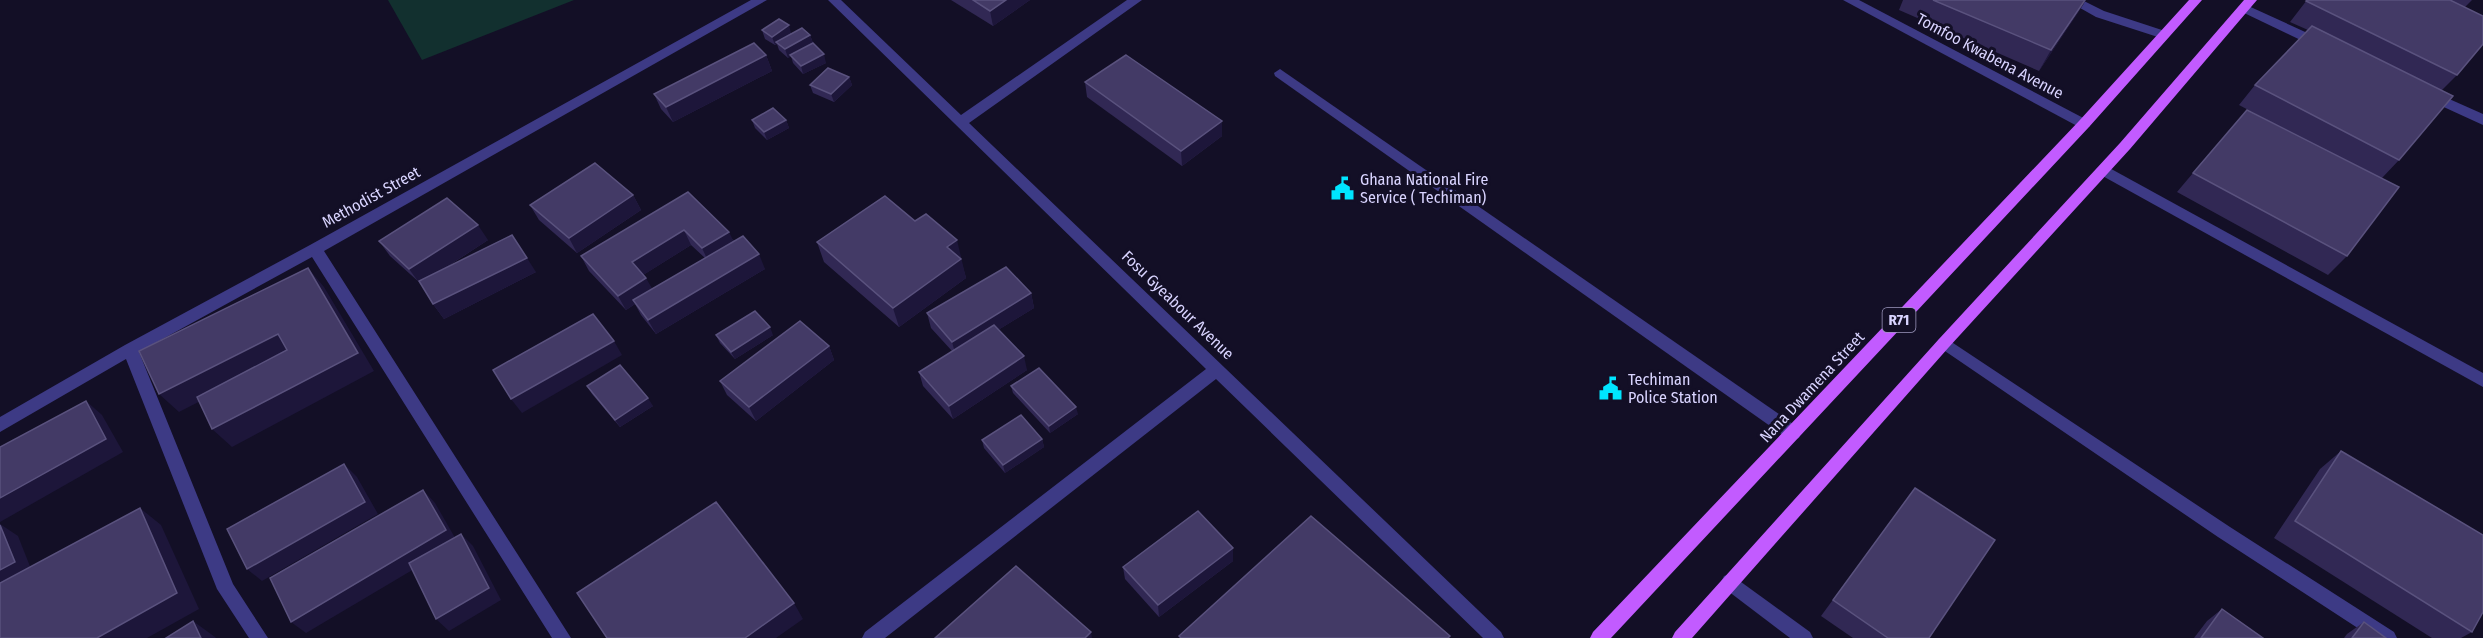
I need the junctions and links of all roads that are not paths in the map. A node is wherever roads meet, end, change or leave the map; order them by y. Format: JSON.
{"nodes":[{"id":1,"x":761,"y":0,"type":"edge"},
{"id":2,"x":834,"y":0,"type":"edge"},
{"id":3,"x":1136,"y":0,"type":"edge"},
{"id":4,"x":1849,"y":0,"type":"edge"},
{"id":5,"x":2072,"y":0,"type":"edge"},
{"id":6,"x":2196,"y":0,"type":"edge"},
{"id":7,"x":1870,"y":4,"type":"edge"},
{"id":8,"x":2248,"y":4,"type":"edge"},
{"id":9,"x":2164,"y":35,"type":"junction"},
{"id":10,"x":2338,"y":52,"type":"edge"},
{"id":11,"x":1280,"y":73,"type":"dead end"},
{"id":12,"x":2421,"y":91,"type":"edge"},
{"id":13,"x":2483,"y":120,"type":"edge"},
{"id":14,"x":962,"y":121,"type":"junction"},
{"id":15,"x":2084,"y":124,"type":"junction"},
{"id":16,"x":2104,"y":170,"type":"junction"},
{"id":17,"x":315,"y":249,"type":"junction"},
{"id":18,"x":1944,"y":343,"type":"junction"},
{"id":19,"x":130,"y":349,"type":"junction"},
{"id":20,"x":1217,"y":369,"type":"junction"},
{"id":21,"x":2483,"y":381,"type":"edge"},
{"id":22,"x":0,"y":426,"type":"edge"},
{"id":23,"x":1793,"y":433,"type":"junction"},
{"id":24,"x":1730,"y":582,"type":"junction"},
{"id":25,"x":259,"y":638,"type":"edge"},
{"id":26,"x":562,"y":638,"type":"edge"},
{"id":27,"x":871,"y":638,"type":"edge"},
{"id":28,"x":1495,"y":638,"type":"edge"},
{"id":29,"x":1599,"y":638,"type":"edge"},
{"id":30,"x":1681,"y":638,"type":"edge"},
{"id":31,"x":1804,"y":638,"type":"edge"},
{"id":32,"x":2388,"y":638,"type":"edge"}],
"edges":[{"from":1,"to":17,"type":"street","name":"Methodist Street"},
{"from":2,"to":14,"type":"street","name":"Fosu Gyeabour Avenue"},
{"from":3,"to":14,"type":"street"},
{"from":4,"to":7,"type":"street","name":"Tomfoo Kwabena Avenue"},
{"from":5,"to":9,"type":"street"},
{"from":6,"to":9,"type":"main road","name":"Nana Dwamena Street","number":"R71"},
{"from":7,"to":15,"type":"street","name":"Tomfoo Kwabena Avenue"},
{"from":8,"to":10,"type":"street"},
{"from":8,"to":16,"type":"main road"},
{"from":9,"to":15,"type":"main road","name":"Nana Dwamena Street","number":"R71"},
{"from":11,"to":23,"type":"street"},
{"from":12,"to":13,"type":"street"},
{"from":14,"to":20,"type":"street","name":"Fosu Gyeabour Avenue"},
{"from":15,"to":23,"type":"main road","name":"Nana Dwamena Street","number":"R71"},
{"from":16,"to":18,"type":"main road"},
{"from":16,"to":21,"type":"street"},
{"from":17,"to":19,"type":"street","name":"Methodist Street"},
{"from":17,"to":26,"type":"street"},
{"from":18,"to":24,"type":"main road"},
{"from":18,"to":32,"type":"street"},
{"from":19,"to":22,"type":"street","name":"Methodist Street"},
{"from":19,"to":25,"type":"street"},
{"from":20,"to":27,"type":"street"},
{"from":20,"to":28,"type":"street","name":"Fosu Gyeabour Avenue"},
{"from":23,"to":29,"type":"main road","name":"Nana Dwamena Street","number":"R71"},
{"from":24,"to":30,"type":"main road"},
{"from":24,"to":31,"type":"street"}]}
